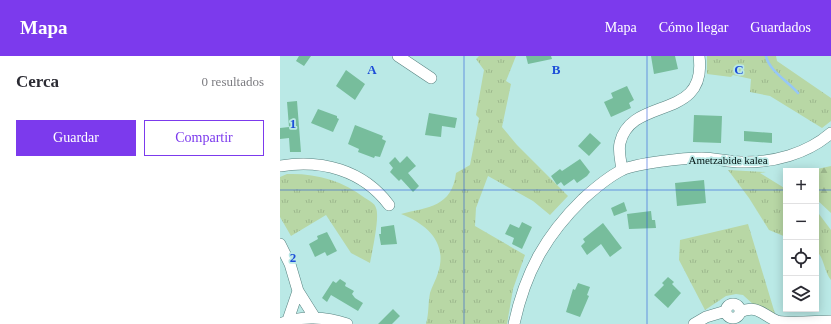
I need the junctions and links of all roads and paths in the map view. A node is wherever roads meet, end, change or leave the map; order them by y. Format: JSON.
{"nodes":[{"id":1,"x":398,"y":56,"type":"edge"},
{"id":2,"x":699,"y":56,"type":"edge"},
{"id":3,"x":431,"y":78,"type":"dead end"},
{"id":4,"x":831,"y":133,"type":"edge"},
{"id":5,"x":280,"y":166,"type":"edge"},
{"id":6,"x":622,"y":170,"type":"junction"},
{"id":7,"x":389,"y":204,"type":"dead end"},
{"id":8,"x":280,"y":244,"type":"edge"},
{"id":9,"x":298,"y":291,"type":"junction"},
{"id":10,"x":314,"y":318,"type":"junction"},
{"id":11,"x":831,"y":321,"type":"edge"},
{"id":12,"x":284,"y":322,"type":"edge"},
{"id":13,"x":347,"y":324,"type":"edge"},
{"id":14,"x":514,"y":324,"type":"edge"},
{"id":15,"x":694,"y":324,"type":"edge"}],
"edges":[{"from":1,"to":3,"type":"street"},
{"from":2,"to":6,"type":"street"},
{"from":4,"to":6,"type":"street","name":"Ametzabide kalea"},
{"from":5,"to":7,"type":"street"},
{"from":6,"to":14,"type":"street","name":"Ametzabide kalea"},
{"from":8,"to":9,"type":"street"},
{"from":9,"to":10,"type":"street"},
{"from":9,"to":12,"type":"street"},
{"from":10,"to":12,"type":"street"},
{"from":10,"to":13,"type":"street"},
{"from":11,"to":15,"type":"street"}]}
